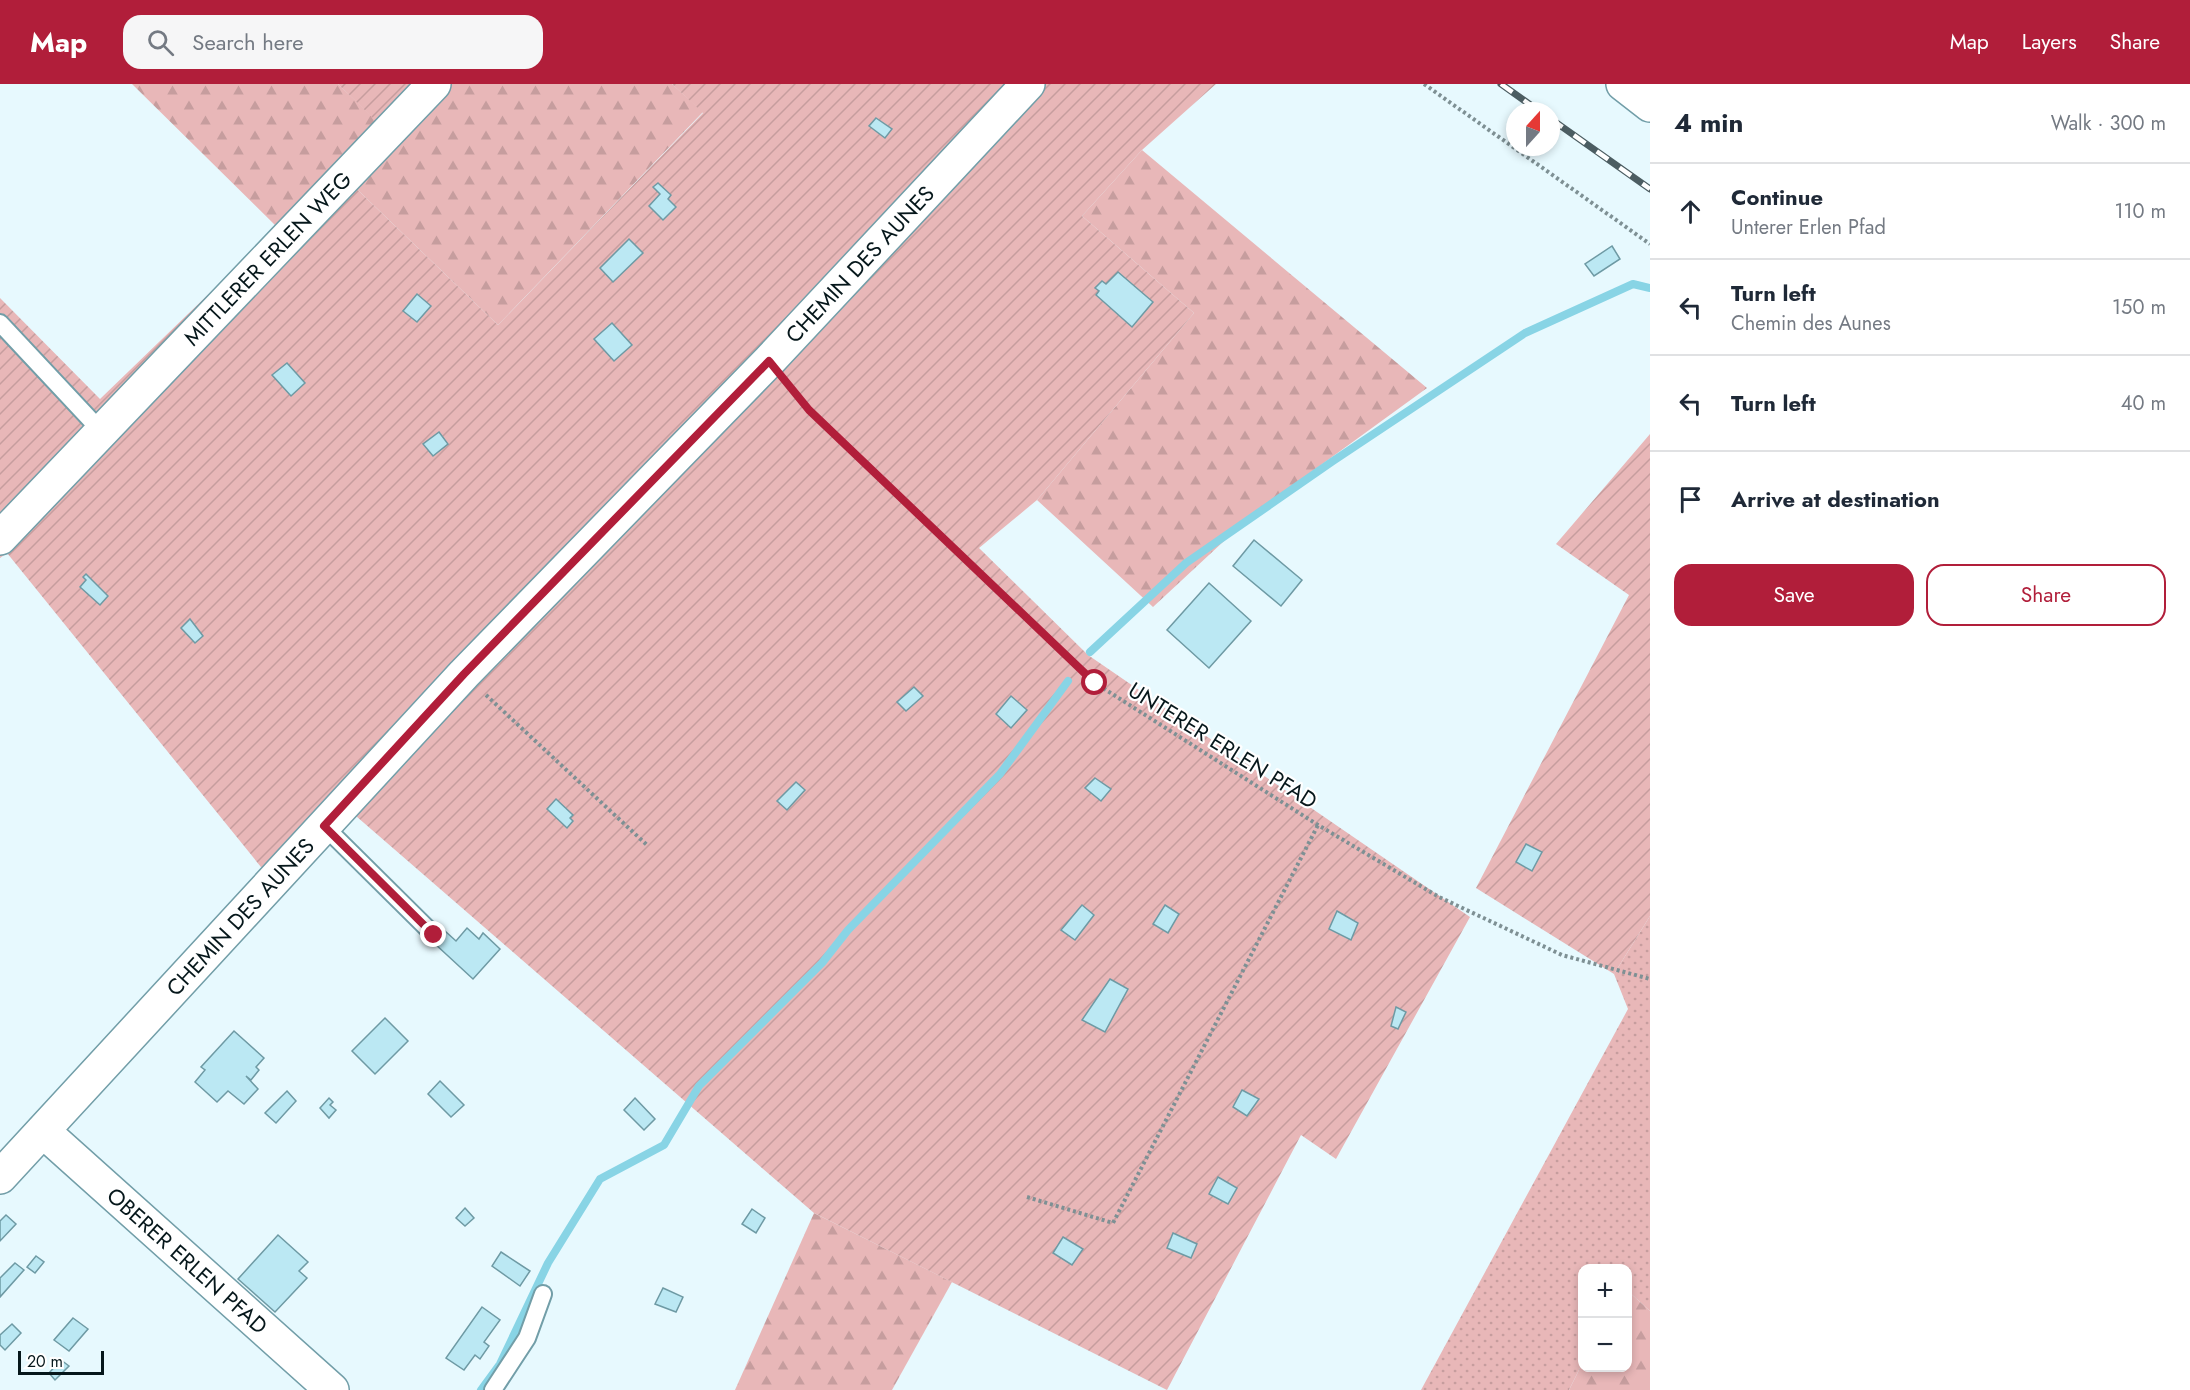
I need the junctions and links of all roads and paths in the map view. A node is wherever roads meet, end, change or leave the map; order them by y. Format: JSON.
{"nodes":[{"id":1,"x":434,"y":84,"type":"edge"},
{"id":2,"x":1028,"y":84,"type":"edge"},
{"id":3,"x":1424,"y":84,"type":"edge"},
{"id":4,"x":1623,"y":84,"type":"edge"},
{"id":5,"x":1650,"y":105,"type":"edge"},
{"id":6,"x":1650,"y":244,"type":"edge"},
{"id":7,"x":0,"y":323,"type":"edge"},
{"id":8,"x":769,"y":361,"type":"junction"},
{"id":9,"x":101,"y":431,"type":"junction"},
{"id":10,"x":0,"y":538,"type":"edge"},
{"id":11,"x":464,"y":674,"type":"junction"},
{"id":12,"x":1318,"y":825,"type":"junction"},
{"id":13,"x":324,"y":826,"type":"junction"},
{"id":14,"x":648,"y":846,"type":"dead end"},
{"id":15,"x":434,"y":935,"type":"dead end"},
{"id":16,"x":1650,"y":979,"type":"edge"},
{"id":17,"x":43,"y":1131,"type":"junction"},
{"id":18,"x":0,"y":1177,"type":"edge"},
{"id":19,"x":1027,"y":1197,"type":"dead end"},
{"id":20,"x":543,"y":1294,"type":"dead end"},
{"id":21,"x":332,"y":1390,"type":"edge"},
{"id":22,"x":493,"y":1390,"type":"edge"}],
"edges":[{"from":1,"to":9,"type":"street","name":"MITTLERER ERLEN WEG"},
{"from":2,"to":8,"type":"street","name":"CHEMIN DES AUNES"},
{"from":3,"to":6,"type":"path"},
{"from":4,"to":5,"type":"street"},
{"from":7,"to":9,"type":"lane"},
{"from":8,"to":11,"type":"street","name":"CHEMIN DES AUNES"},
{"from":8,"to":12,"type":"path","name":"UNTERER ERLEN PFAD"},
{"from":9,"to":10,"type":"street","name":"MITTLERER ERLEN WEG"},
{"from":11,"to":13,"type":"street","name":"CHEMIN DES AUNES"},
{"from":11,"to":14,"type":"path"},
{"from":12,"to":16,"type":"path","name":"UNTERER ERLEN PFAD"},
{"from":12,"to":19,"type":"path"},
{"from":13,"to":15,"type":"lane"},
{"from":13,"to":17,"type":"street","name":"CHEMIN DES AUNES"},
{"from":17,"to":18,"type":"street","name":"CHEMIN DES AUNES"},
{"from":17,"to":21,"type":"street","name":"OBERER ERLEN PFAD"},
{"from":20,"to":22,"type":"lane"}]}
